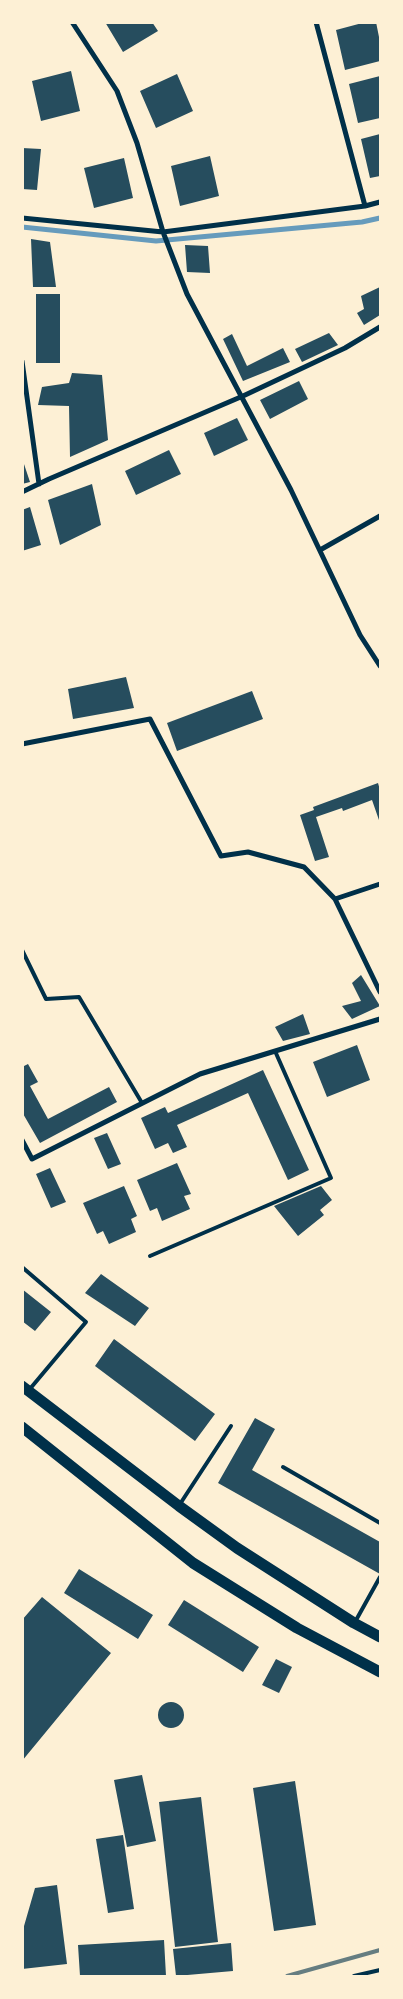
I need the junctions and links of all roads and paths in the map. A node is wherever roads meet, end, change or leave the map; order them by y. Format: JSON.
{"nodes":[{"id":1,"x":72,"y":22,"type":"edge"},
{"id":2,"x":316,"y":22,"type":"edge"},
{"id":3,"x":380,"y":202,"type":"edge"},
{"id":4,"x":365,"y":206,"type":"junction"},
{"id":5,"x":22,"y":218,"type":"edge"},
{"id":6,"x":163,"y":233,"type":"junction"},
{"id":7,"x":380,"y":327,"type":"edge"},
{"id":8,"x":22,"y":361,"type":"edge"},
{"id":9,"x":243,"y":396,"type":"junction"},
{"id":10,"x":39,"y":484,"type":"junction"},
{"id":11,"x":22,"y":492,"type":"edge"},
{"id":12,"x":380,"y":516,"type":"edge"},
{"id":13,"x":320,"y":550,"type":"junction"},
{"id":14,"x":380,"y":666,"type":"edge"},
{"id":15,"x":22,"y":744,"type":"edge"},
{"id":16,"x":380,"y":884,"type":"edge"},
{"id":17,"x":335,"y":899,"type":"junction"},
{"id":18,"x":22,"y":950,"type":"edge"},
{"id":19,"x":380,"y":992,"type":"edge"},
{"id":20,"x":380,"y":1019,"type":"edge"},
{"id":21,"x":275,"y":1051,"type":"junction"},
{"id":22,"x":142,"y":1103,"type":"junction"},
{"id":23,"x":22,"y":1140,"type":"edge"},
{"id":24,"x":150,"y":1256,"type":"dead end"},
{"id":25,"x":22,"y":1267,"type":"edge"},
{"id":26,"x":26,"y":1388,"type":"edge"},
{"id":27,"x":231,"y":1426,"type":"dead end"},
{"id":28,"x":22,"y":1427,"type":"edge"},
{"id":29,"x":283,"y":1467,"type":"dead end"},
{"id":30,"x":179,"y":1506,"type":"junction"},
{"id":31,"x":380,"y":1523,"type":"edge"},
{"id":32,"x":380,"y":1576,"type":"edge"},
{"id":33,"x":354,"y":1624,"type":"junction"},
{"id":34,"x":380,"y":1637,"type":"edge"},
{"id":35,"x":380,"y":1672,"type":"edge"},
{"id":36,"x":380,"y":1970,"type":"edge"},
{"id":37,"x":354,"y":1976,"type":"edge"}],
"edges":[{"from":1,"to":6,"type":"street"},
{"from":2,"to":4,"type":"street"},
{"from":3,"to":4,"type":"street"},
{"from":4,"to":6,"type":"street"},
{"from":5,"to":6,"type":"street"},
{"from":6,"to":9,"type":"street"},
{"from":7,"to":9,"type":"street"},
{"from":8,"to":10,"type":"street"},
{"from":9,"to":10,"type":"street"},
{"from":9,"to":13,"type":"street"},
{"from":10,"to":11,"type":"street"},
{"from":12,"to":13,"type":"street"},
{"from":13,"to":14,"type":"street"},
{"from":15,"to":17,"type":"street"},
{"from":16,"to":17,"type":"street"},
{"from":17,"to":19,"type":"street"},
{"from":18,"to":22,"type":"lane"},
{"from":20,"to":21,"type":"street"},
{"from":21,"to":22,"type":"street"},
{"from":21,"to":24,"type":"lane"},
{"from":22,"to":23,"type":"street"},
{"from":25,"to":26,"type":"lane"},
{"from":26,"to":30,"type":"highway"},
{"from":27,"to":30,"type":"lane"},
{"from":28,"to":35,"type":"highway"},
{"from":29,"to":31,"type":"lane"},
{"from":30,"to":33,"type":"highway"},
{"from":32,"to":33,"type":"lane"},
{"from":33,"to":34,"type":"highway"},
{"from":36,"to":37,"type":"lane"}]}
